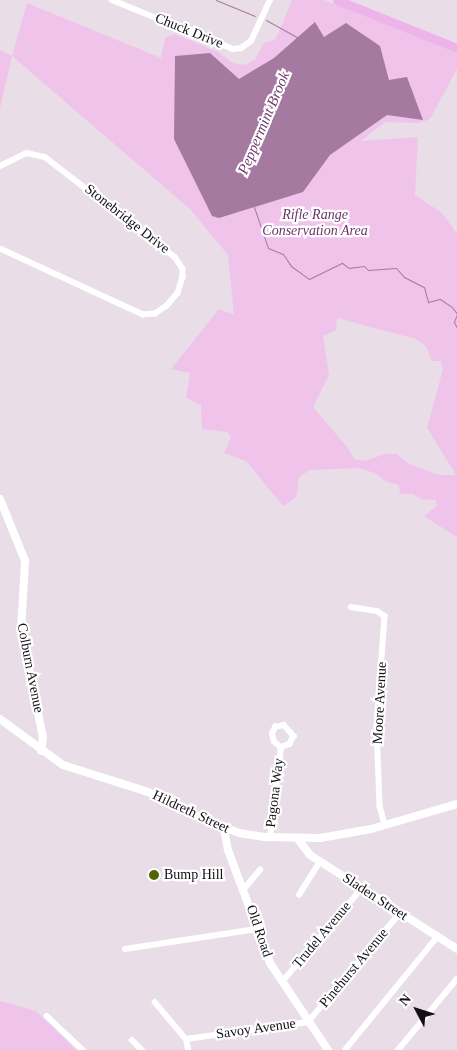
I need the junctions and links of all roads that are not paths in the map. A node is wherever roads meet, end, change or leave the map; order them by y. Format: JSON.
{"nodes":[{"id":1,"x":112,"y":0,"type":"edge"},
{"id":2,"x":270,"y":0,"type":"edge"},
{"id":3,"x":337,"y":0,"type":"edge"},
{"id":4,"x":457,"y":48,"type":"edge"},
{"id":5,"x":0,"y":166,"type":"edge"},
{"id":6,"x":0,"y":249,"type":"edge"},
{"id":7,"x":0,"y":500,"type":"edge"},
{"id":8,"x":351,"y":607,"type":"dead end"},
{"id":9,"x":0,"y":719,"type":"edge"},
{"id":10,"x":281,"y":748,"type":"dead end"},
{"id":11,"x":41,"y":751,"type":"junction"},
{"id":12,"x":457,"y":804,"type":"edge"},
{"id":13,"x":385,"y":825,"type":"junction"},
{"id":14,"x":224,"y":828,"type":"junction"},
{"id":15,"x":270,"y":837,"type":"junction"},
{"id":16,"x":298,"y":839,"type":"junction"},
{"id":17,"x":320,"y":861,"type":"junction"},
{"id":18,"x":260,"y":870,"type":"dead end"},
{"id":19,"x":362,"y":888,"type":"junction"},
{"id":20,"x":244,"y":889,"type":"junction"},
{"id":21,"x":299,"y":895,"type":"dead end"},
{"id":22,"x":400,"y":913,"type":"junction"},
{"id":23,"x":257,"y":929,"type":"junction"},
{"id":24,"x":437,"y":937,"type":"junction"},
{"id":25,"x":124,"y":949,"type":"dead end"},
{"id":26,"x":457,"y":949,"type":"edge"},
{"id":27,"x":457,"y":979,"type":"edge"},
{"id":28,"x":282,"y":982,"type":"junction"},
{"id":29,"x":154,"y":1002,"type":"dead end"},
{"id":30,"x":47,"y":1016,"type":"dead end"},
{"id":31,"x":308,"y":1022,"type":"junction"},
{"id":32,"x":186,"y":1039,"type":"junction"},
{"id":33,"x":132,"y":1040,"type":"dead end"},
{"id":34,"x":83,"y":1050,"type":"edge"},
{"id":35,"x":142,"y":1050,"type":"edge"},
{"id":36,"x":188,"y":1050,"type":"edge"},
{"id":37,"x":328,"y":1050,"type":"edge"},
{"id":38,"x":345,"y":1050,"type":"edge"},
{"id":39,"x":398,"y":1050,"type":"edge"}],
"edges":[{"from":1,"to":2,"type":"street","name":"Chuck Drive"},
{"from":3,"to":4,"type":"main road"},
{"from":5,"to":6,"type":"street","name":"Stonebridge Drive"},
{"from":7,"to":11,"type":"street","name":"Colburn Avenue"},
{"from":8,"to":13,"type":"street","name":"Moore Avenue"},
{"from":9,"to":11,"type":"street","name":"Hildreth Street"},
{"from":10,"to":15,"type":"street","name":"Pagona Way"},
{"from":11,"to":14,"type":"street","name":"Hildreth Street"},
{"from":12,"to":13,"type":"street","name":"Hildreth Street"},
{"from":13,"to":16,"type":"street","name":"Hildreth Street"},
{"from":14,"to":15,"type":"street","name":"Hildreth Street"},
{"from":14,"to":20,"type":"street","name":"Old Road"},
{"from":15,"to":16,"type":"street","name":"Hildreth Street"},
{"from":16,"to":17,"type":"street","name":"Sladen Street"},
{"from":17,"to":19,"type":"street","name":"Sladen Street"},
{"from":17,"to":21,"type":"street"},
{"from":18,"to":20,"type":"street"},
{"from":19,"to":22,"type":"street","name":"Sladen Street"},
{"from":19,"to":28,"type":"street","name":"Trudel Avenue"},
{"from":20,"to":23,"type":"street","name":"Old Road"},
{"from":22,"to":24,"type":"street","name":"Sladen Street"},
{"from":22,"to":31,"type":"street","name":"Pinehurst Avenue"},
{"from":23,"to":25,"type":"street"},
{"from":23,"to":28,"type":"street","name":"Old Road"},
{"from":24,"to":26,"type":"street","name":"Sladen Street"},
{"from":24,"to":38,"type":"street"},
{"from":27,"to":39,"type":"street"},
{"from":28,"to":31,"type":"street","name":"Old Road"},
{"from":29,"to":32,"type":"street"},
{"from":30,"to":34,"type":"street"},
{"from":31,"to":32,"type":"street","name":"Savoy Avenue"},
{"from":31,"to":37,"type":"street","name":"Old Road"},
{"from":32,"to":36,"type":"street"},
{"from":33,"to":35,"type":"street"}]}
